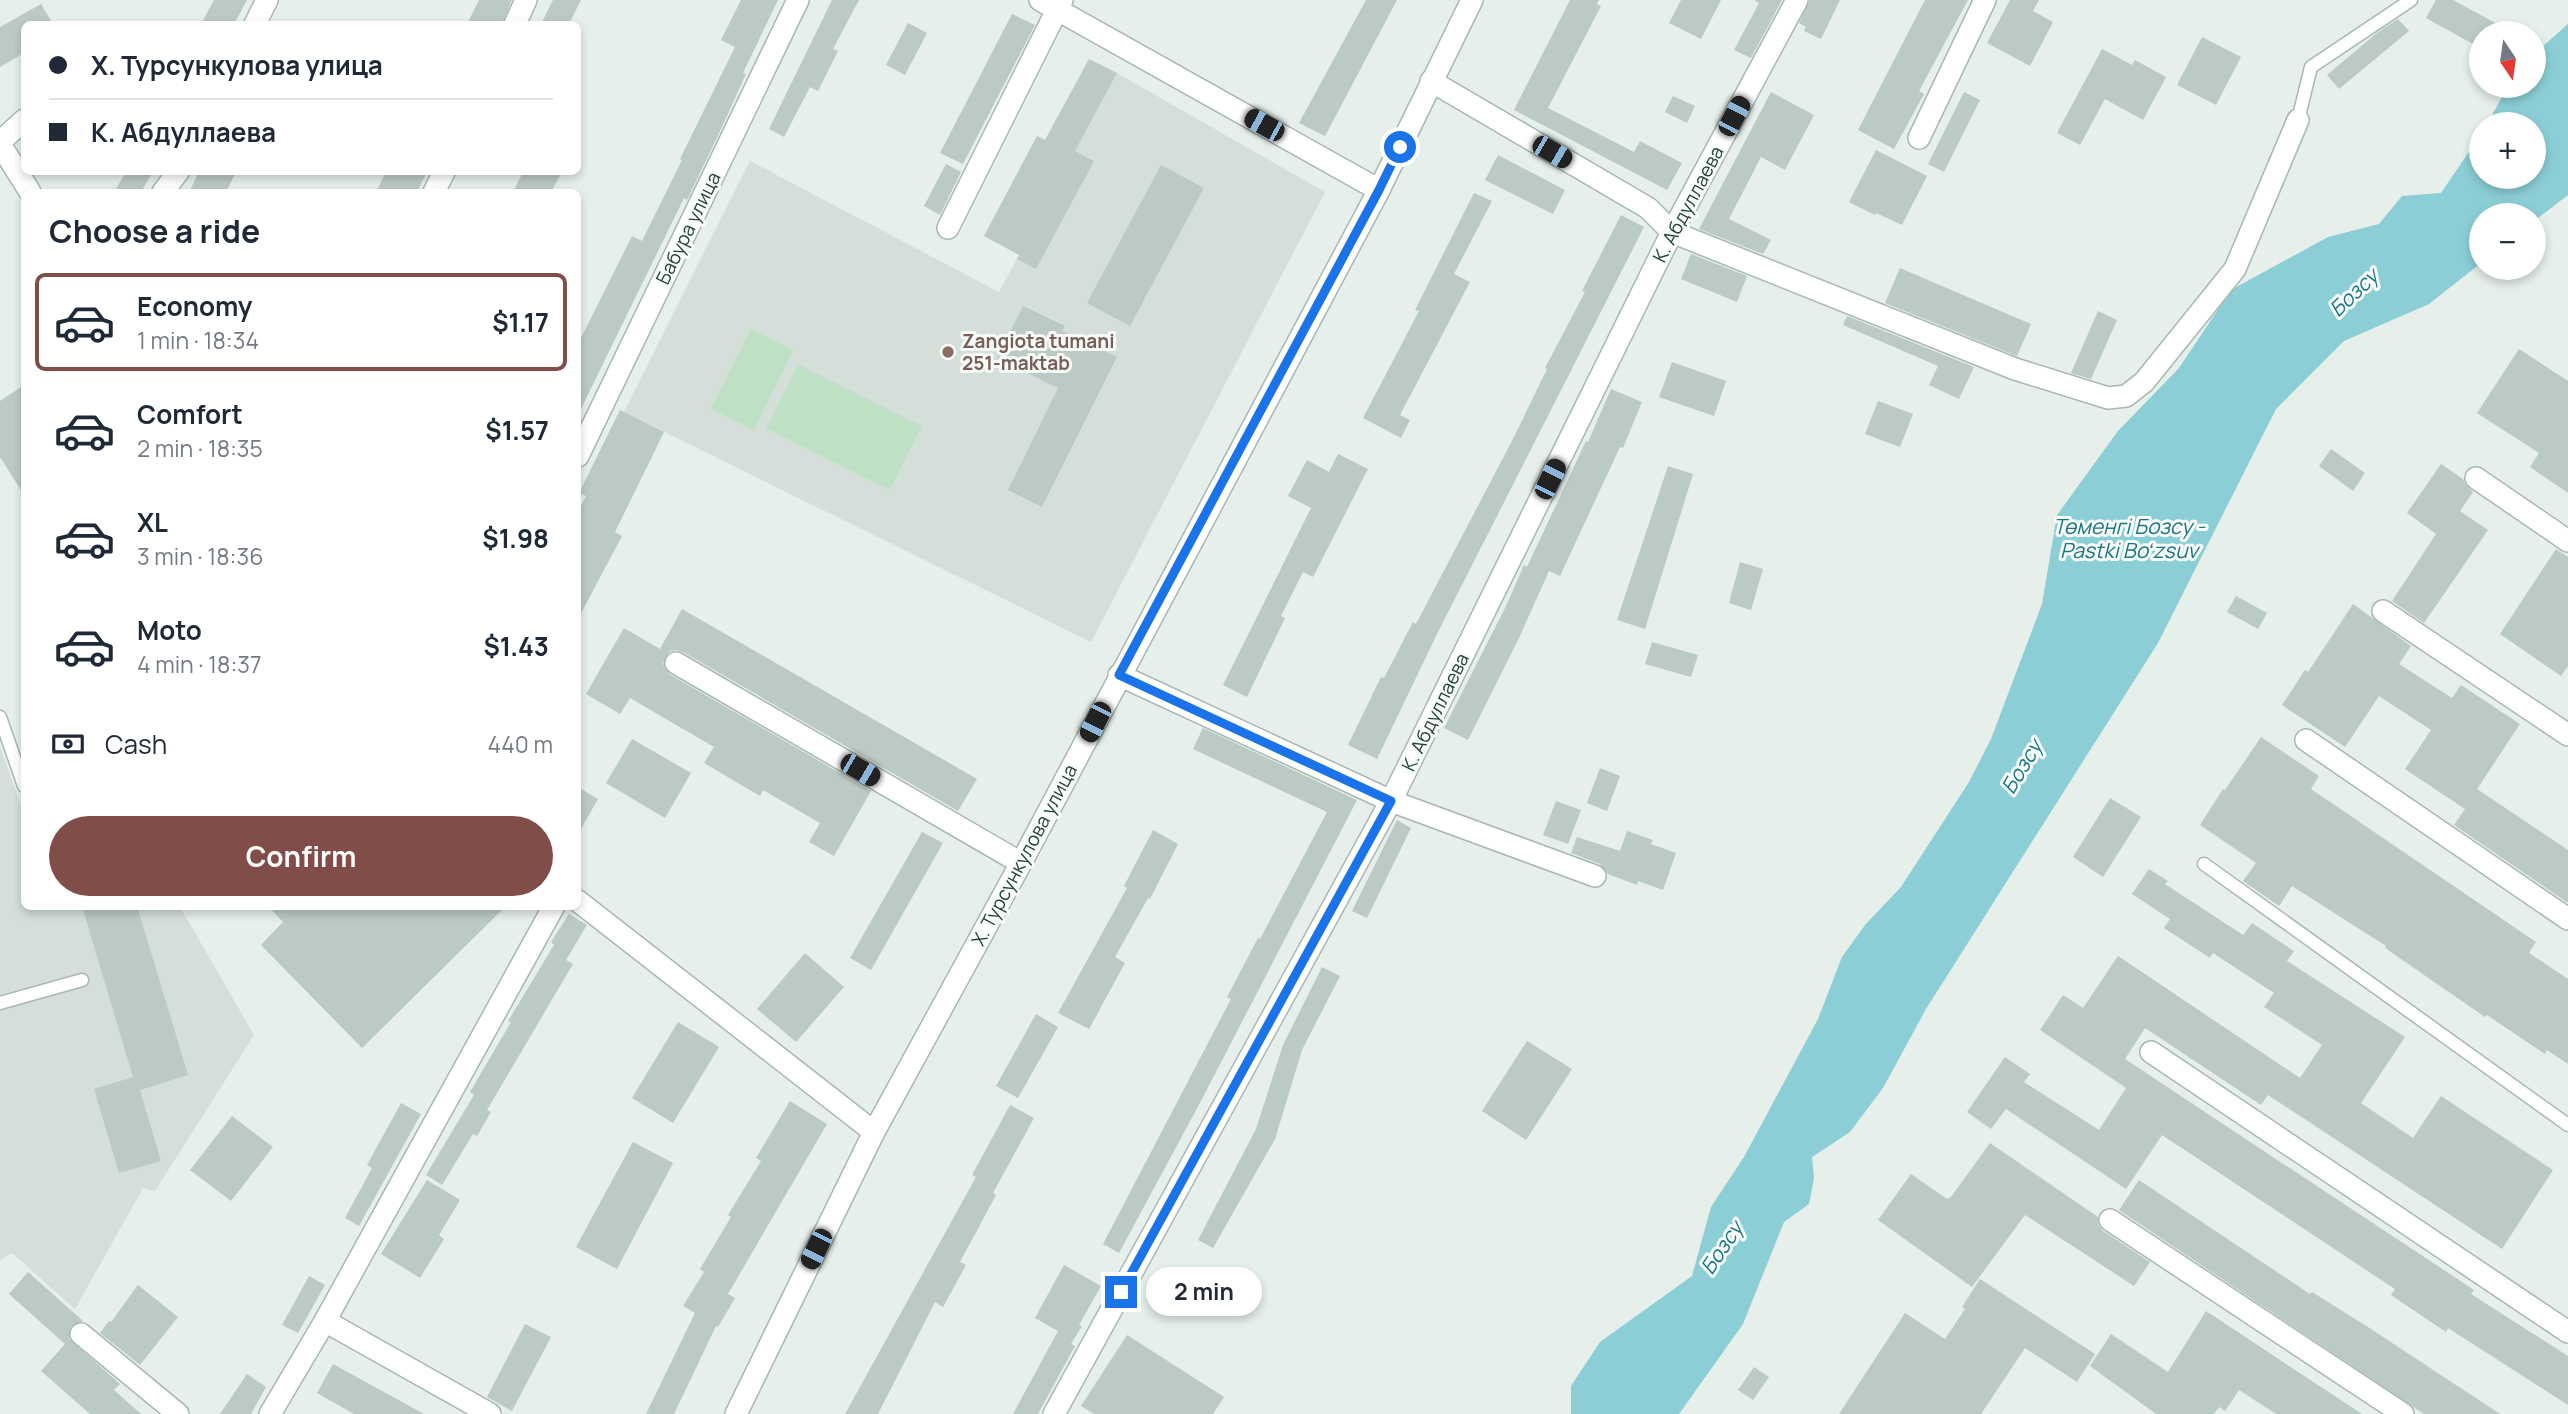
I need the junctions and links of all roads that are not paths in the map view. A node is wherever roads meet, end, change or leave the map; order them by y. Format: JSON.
{"nodes":[{"id":1,"x":267,"y":0,"type":"edge"},
{"id":2,"x":526,"y":0,"type":"edge"},
{"id":3,"x":798,"y":0,"type":"edge"},
{"id":4,"x":1472,"y":0,"type":"edge"},
{"id":5,"x":1797,"y":0,"type":"edge"},
{"id":6,"x":1985,"y":0,"type":"edge"},
{"id":7,"x":2411,"y":0,"type":"edge"},
{"id":8,"x":1053,"y":3,"type":"edge"},
{"id":9,"x":256,"y":21,"type":"edge"},
{"id":10,"x":516,"y":21,"type":"edge"},
{"id":11,"x":1431,"y":82,"type":"junction"},
{"id":12,"x":2298,"y":120,"type":"joint"},
{"id":13,"x":21,"y":123,"type":"edge"},
{"id":14,"x":1919,"y":138,"type":"dead end"},
{"id":15,"x":0,"y":143,"type":"edge"},
{"id":16,"x":28,"y":189,"type":"edge"},
{"id":17,"x":1379,"y":190,"type":"junction"},
{"id":18,"x":948,"y":228,"type":"dead end"},
{"id":19,"x":1672,"y":232,"type":"junction"},
{"id":20,"x":581,"y":450,"type":"edge"},
{"id":21,"x":2476,"y":478,"type":"dead end"},
{"id":22,"x":2568,"y":541,"type":"edge"},
{"id":23,"x":2383,"y":611,"type":"dead end"},
{"id":24,"x":676,"y":663,"type":"dead end"},
{"id":25,"x":1119,"y":675,"type":"junction"},
{"id":26,"x":0,"y":717,"type":"edge"},
{"id":27,"x":2568,"y":735,"type":"edge"},
{"id":28,"x":2306,"y":740,"type":"dead end"},
{"id":29,"x":21,"y":777,"type":"edge"},
{"id":30,"x":1391,"y":801,"type":"junction"},
{"id":31,"x":1021,"y":863,"type":"junction"},
{"id":32,"x":2204,"y":864,"type":"dead end"},
{"id":33,"x":1595,"y":876,"type":"dead end"},
{"id":34,"x":581,"y":903,"type":"edge"},
{"id":35,"x":552,"y":910,"type":"edge"},
{"id":36,"x":2568,"y":919,"type":"edge"},
{"id":37,"x":82,"y":980,"type":"dead end"},
{"id":38,"x":0,"y":1003,"type":"edge"},
{"id":39,"x":2151,"y":1052,"type":"dead end"},
{"id":40,"x":2568,"y":1125,"type":"edge"},
{"id":41,"x":874,"y":1132,"type":"junction"},
{"id":42,"x":2110,"y":1220,"type":"dead end"},
{"id":43,"x":325,"y":1321,"type":"junction"},
{"id":44,"x":2568,"y":1332,"type":"edge"},
{"id":45,"x":81,"y":1334,"type":"dead end"},
{"id":46,"x":178,"y":1414,"type":"edge"},
{"id":47,"x":270,"y":1414,"type":"edge"},
{"id":48,"x":491,"y":1414,"type":"edge"},
{"id":49,"x":736,"y":1414,"type":"edge"},
{"id":50,"x":1054,"y":1414,"type":"edge"},
{"id":51,"x":2403,"y":1414,"type":"edge"}],
"edges":[{"from":1,"to":9,"type":"street"},
{"from":2,"to":10,"type":"street"},
{"from":3,"to":20,"type":"street","name":"Бабура улица"},
{"from":4,"to":11,"type":"street","name":"Х. Турсункулова улица"},
{"from":5,"to":19,"type":"street","name":"К. Абдуллаева"},
{"from":6,"to":14,"type":"street"},
{"from":7,"to":12,"type":"lane"},
{"from":8,"to":17,"type":"street"},
{"from":8,"to":18,"type":"street"},
{"from":11,"to":17,"type":"street","name":"Х. Турсункулова улица"},
{"from":11,"to":19,"type":"street"},
{"from":12,"to":19,"type":"street"},
{"from":13,"to":15,"type":"street"},
{"from":15,"to":16,"type":"street"},
{"from":17,"to":25,"type":"street","name":"Х. Турсункулова улица"},
{"from":19,"to":30,"type":"street","name":"К. Абдуллаева"},
{"from":21,"to":22,"type":"street"},
{"from":23,"to":27,"type":"street"},
{"from":24,"to":31,"type":"street"},
{"from":25,"to":30,"type":"street"},
{"from":25,"to":31,"type":"street","name":"Х. Турсункулова улица"},
{"from":26,"to":29,"type":"lane"},
{"from":28,"to":36,"type":"street"},
{"from":30,"to":33,"type":"street"},
{"from":30,"to":50,"type":"street","name":"К. Абдуллаева"},
{"from":31,"to":41,"type":"street","name":"Х. Турсункулова улица"},
{"from":32,"to":40,"type":"lane"},
{"from":34,"to":41,"type":"street"},
{"from":35,"to":43,"type":"street"},
{"from":37,"to":38,"type":"lane"},
{"from":39,"to":44,"type":"street"},
{"from":41,"to":49,"type":"street","name":"Х. Турсункулова улица"},
{"from":42,"to":51,"type":"street"},
{"from":43,"to":47,"type":"street"},
{"from":43,"to":48,"type":"street"},
{"from":45,"to":46,"type":"street"}]}
